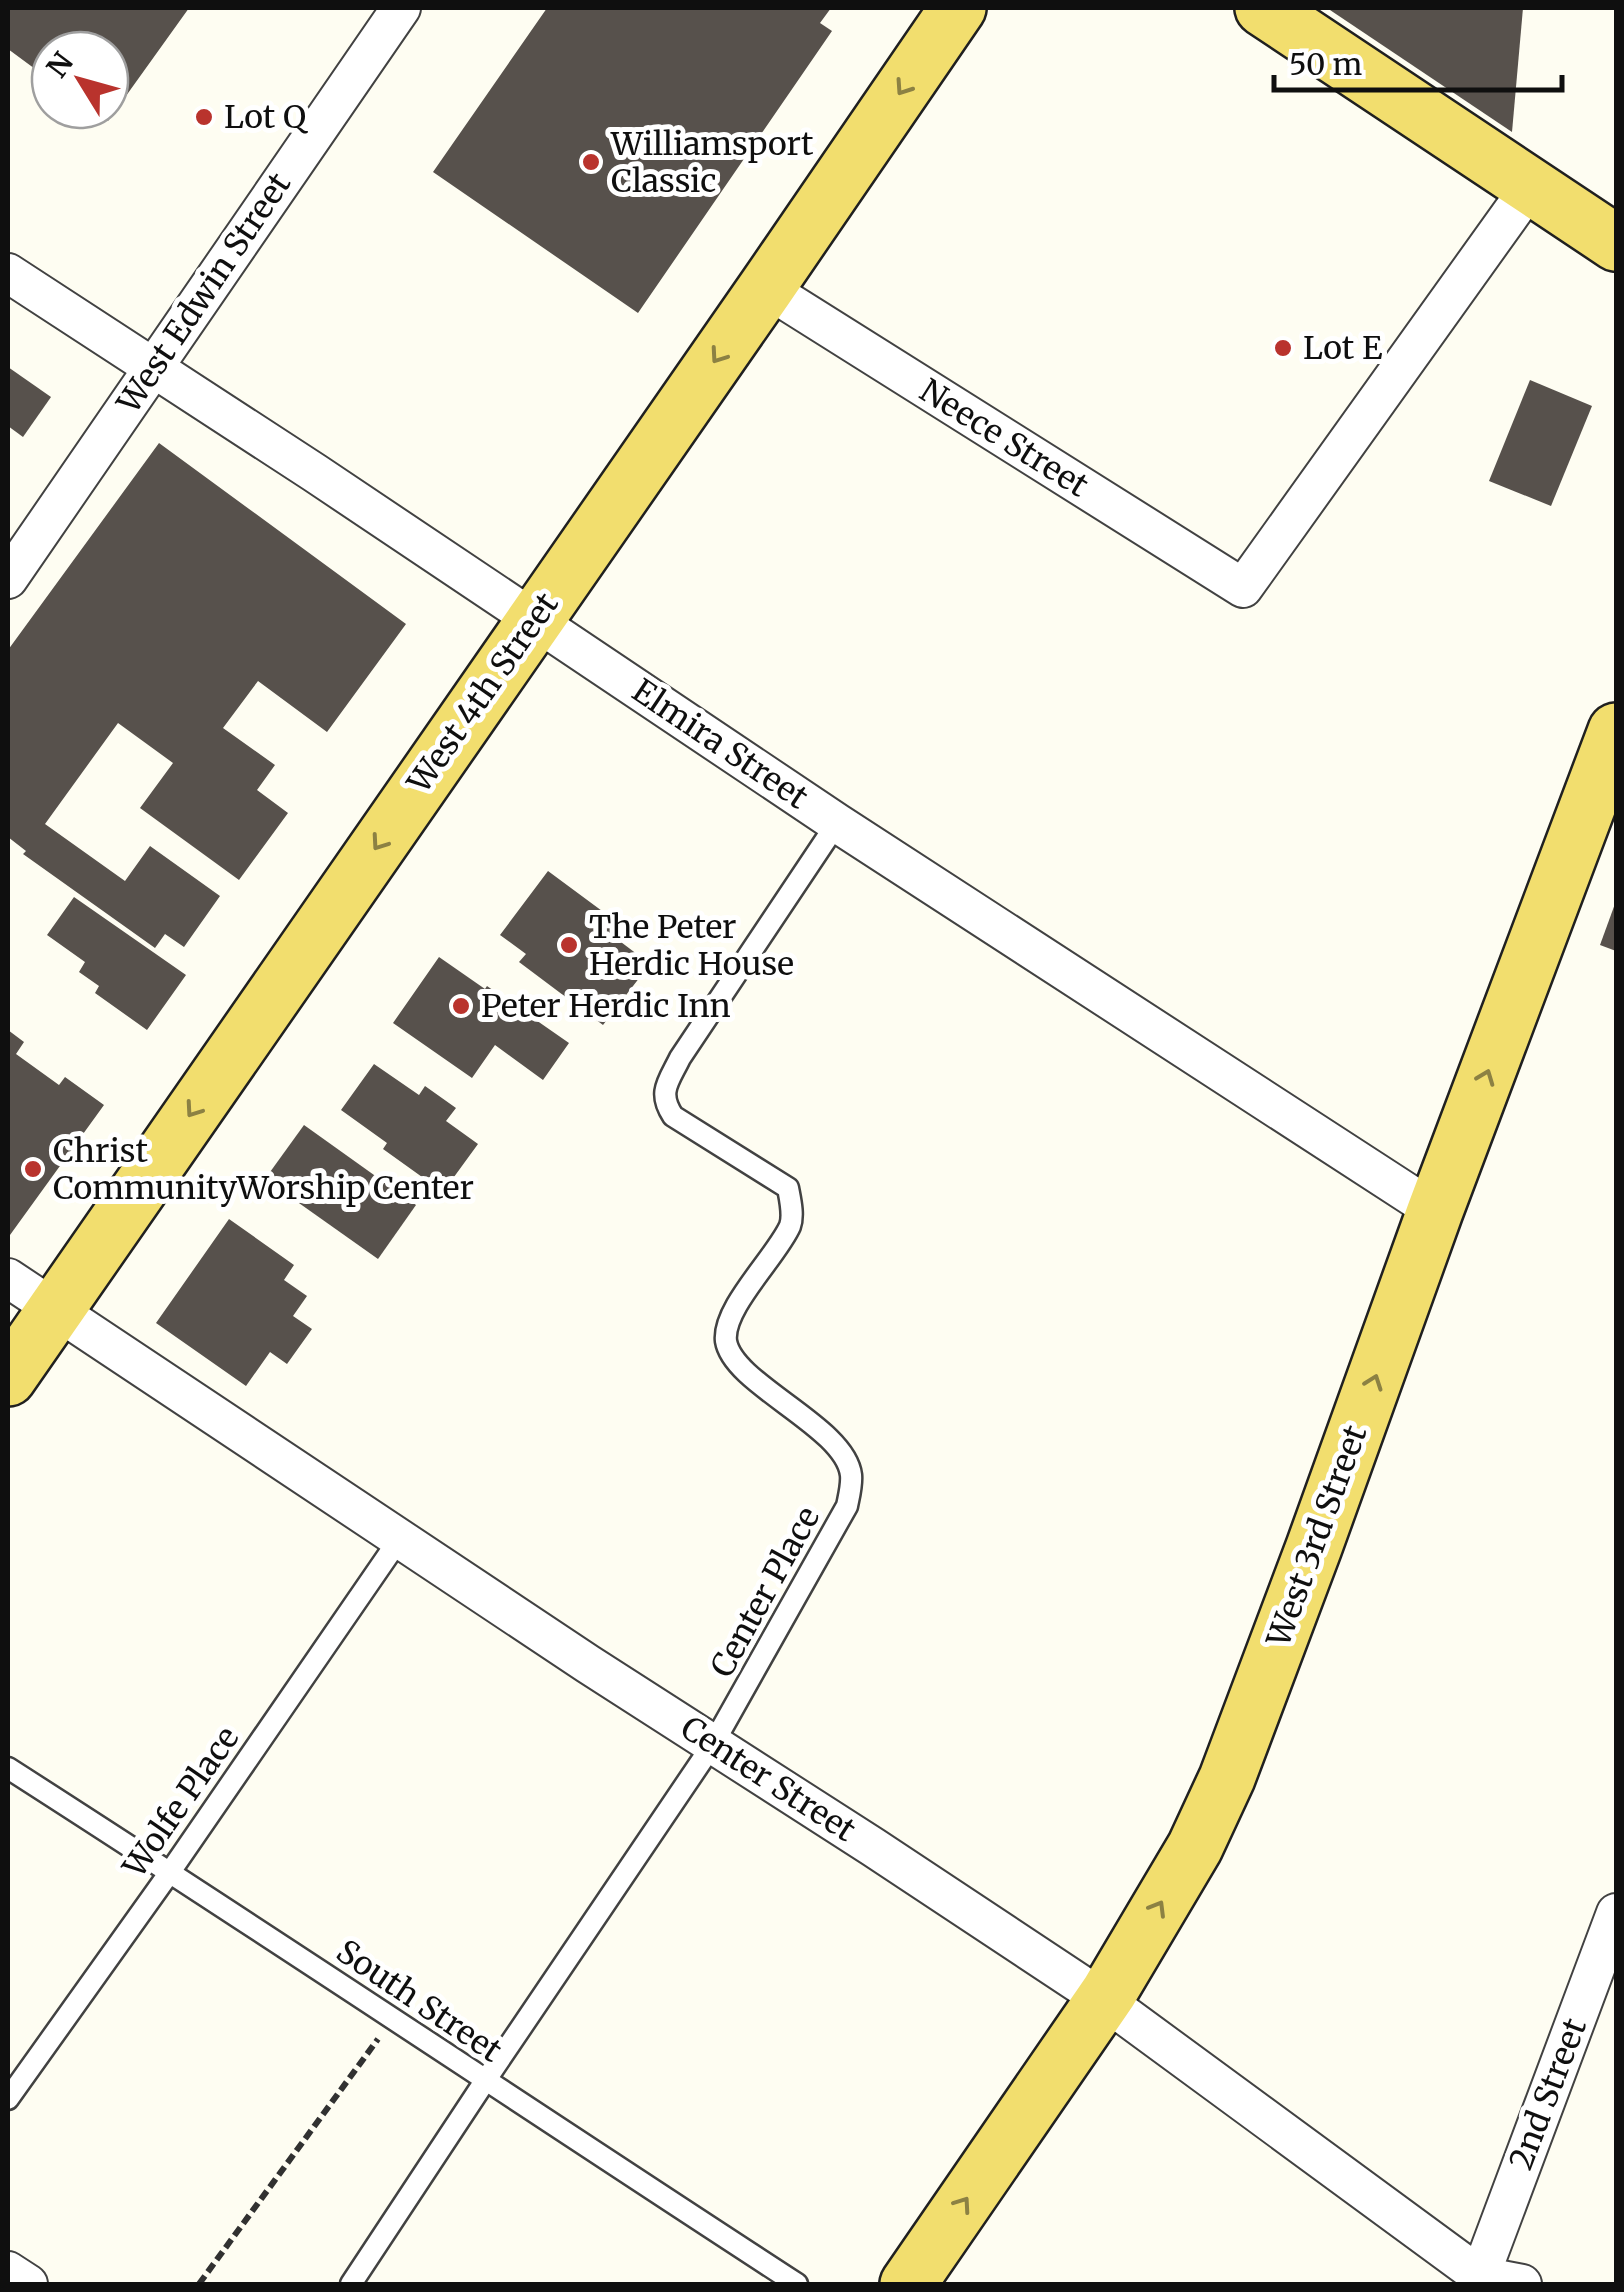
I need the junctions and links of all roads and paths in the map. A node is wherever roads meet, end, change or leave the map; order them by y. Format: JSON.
{"nodes":[{"id":1,"x":401,"y":8,"type":"edge"},
{"id":2,"x":958,"y":8,"type":"edge"},
{"id":3,"x":1262,"y":8,"type":"edge"},
{"id":4,"x":1530,"y":186,"type":"junction"},
{"id":5,"x":1616,"y":243,"type":"edge"},
{"id":6,"x":8,"y":273,"type":"edge"},
{"id":7,"x":766,"y":288,"type":"junction"},
{"id":8,"x":152,"y":369,"type":"junction"},
{"id":9,"x":8,"y":580,"type":"edge"},
{"id":10,"x":534,"y":619,"type":"junction"},
{"id":11,"x":1616,"y":732,"type":"edge"},
{"id":12,"x":838,"y":823,"type":"junction"},
{"id":13,"x":1436,"y":1211,"type":"junction"},
{"id":14,"x":8,"y":1278,"type":"edge"},
{"id":15,"x":54,"y":1309,"type":"junction"},
{"id":16,"x":8,"y":1378,"type":"edge"},
{"id":17,"x":400,"y":1538,"type":"junction"},
{"id":18,"x":713,"y":1744,"type":"junction"},
{"id":19,"x":8,"y":1768,"type":"edge"},
{"id":20,"x":170,"y":1872,"type":"junction"},
{"id":21,"x":1616,"y":1914,"type":"edge"},
{"id":22,"x":1104,"y":2000,"type":"junction"},
{"id":23,"x":392,"y":2020,"type":"junction"},
{"id":24,"x":484,"y":2081,"type":"junction"},
{"id":25,"x":8,"y":2098,"type":"edge"},
{"id":26,"x":8,"y":2271,"type":"edge"},
{"id":27,"x":1480,"y":2276,"type":"junction"},
{"id":28,"x":28,"y":2284,"type":"edge"},
{"id":29,"x":200,"y":2284,"type":"edge"},
{"id":30,"x":351,"y":2284,"type":"edge"},
{"id":31,"x":798,"y":2284,"type":"edge"},
{"id":32,"x":908,"y":2284,"type":"edge"},
{"id":33,"x":1522,"y":2284,"type":"edge"}],
"edges":[{"from":1,"to":8,"type":"street","name":"West Edwin Street"},
{"from":2,"to":7,"type":"main road","name":"West 4th Street","one_way":true},
{"from":3,"to":4,"type":"main road"},
{"from":4,"to":5,"type":"main road"},
{"from":4,"to":7,"type":"street","name":"Neece Street"},
{"from":6,"to":8,"type":"street","name":"Elmira Street"},
{"from":7,"to":10,"type":"main road","name":"West 4th Street","one_way":true},
{"from":8,"to":9,"type":"street","name":"West Edwin Street"},
{"from":8,"to":10,"type":"street","name":"Elmira Street"},
{"from":10,"to":12,"type":"street","name":"Elmira Street"},
{"from":10,"to":15,"type":"main road","name":"West 4th Street","one_way":true},
{"from":13,"to":11,"type":"main road","name":"West 3rd Street","one_way":true},
{"from":12,"to":13,"type":"street","name":"Elmira Street"},
{"from":12,"to":18,"type":"lane","name":"Center Place"},
{"from":22,"to":13,"type":"main road","name":"West 3rd Street","one_way":true},
{"from":14,"to":15,"type":"street","name":"Center Street"},
{"from":15,"to":16,"type":"main road","name":"West 4th Street"},
{"from":15,"to":17,"type":"street","name":"Center Street"},
{"from":17,"to":18,"type":"street","name":"Center Street"},
{"from":17,"to":20,"type":"lane","name":"Wolfe Place"},
{"from":18,"to":22,"type":"street","name":"Center Street"},
{"from":18,"to":24,"type":"lane","name":"Center Place"},
{"from":19,"to":20,"type":"lane","name":"South Street"},
{"from":20,"to":23,"type":"lane","name":"South Street"},
{"from":20,"to":25,"type":"lane","name":"Wolfe Place"},
{"from":21,"to":27,"type":"street","name":"2nd Street"},
{"from":22,"to":27,"type":"street","name":"Center Street"},
{"from":32,"to":22,"type":"main road","name":"West 3rd Street","one_way":true},
{"from":23,"to":24,"type":"lane","name":"South Street"},
{"from":23,"to":29,"type":"path"},
{"from":24,"to":30,"type":"lane","name":"Center Place"},
{"from":24,"to":31,"type":"lane","name":"South Street"},
{"from":26,"to":28,"type":"street"},
{"from":27,"to":33,"type":"street","name":"Center Street"}]}
